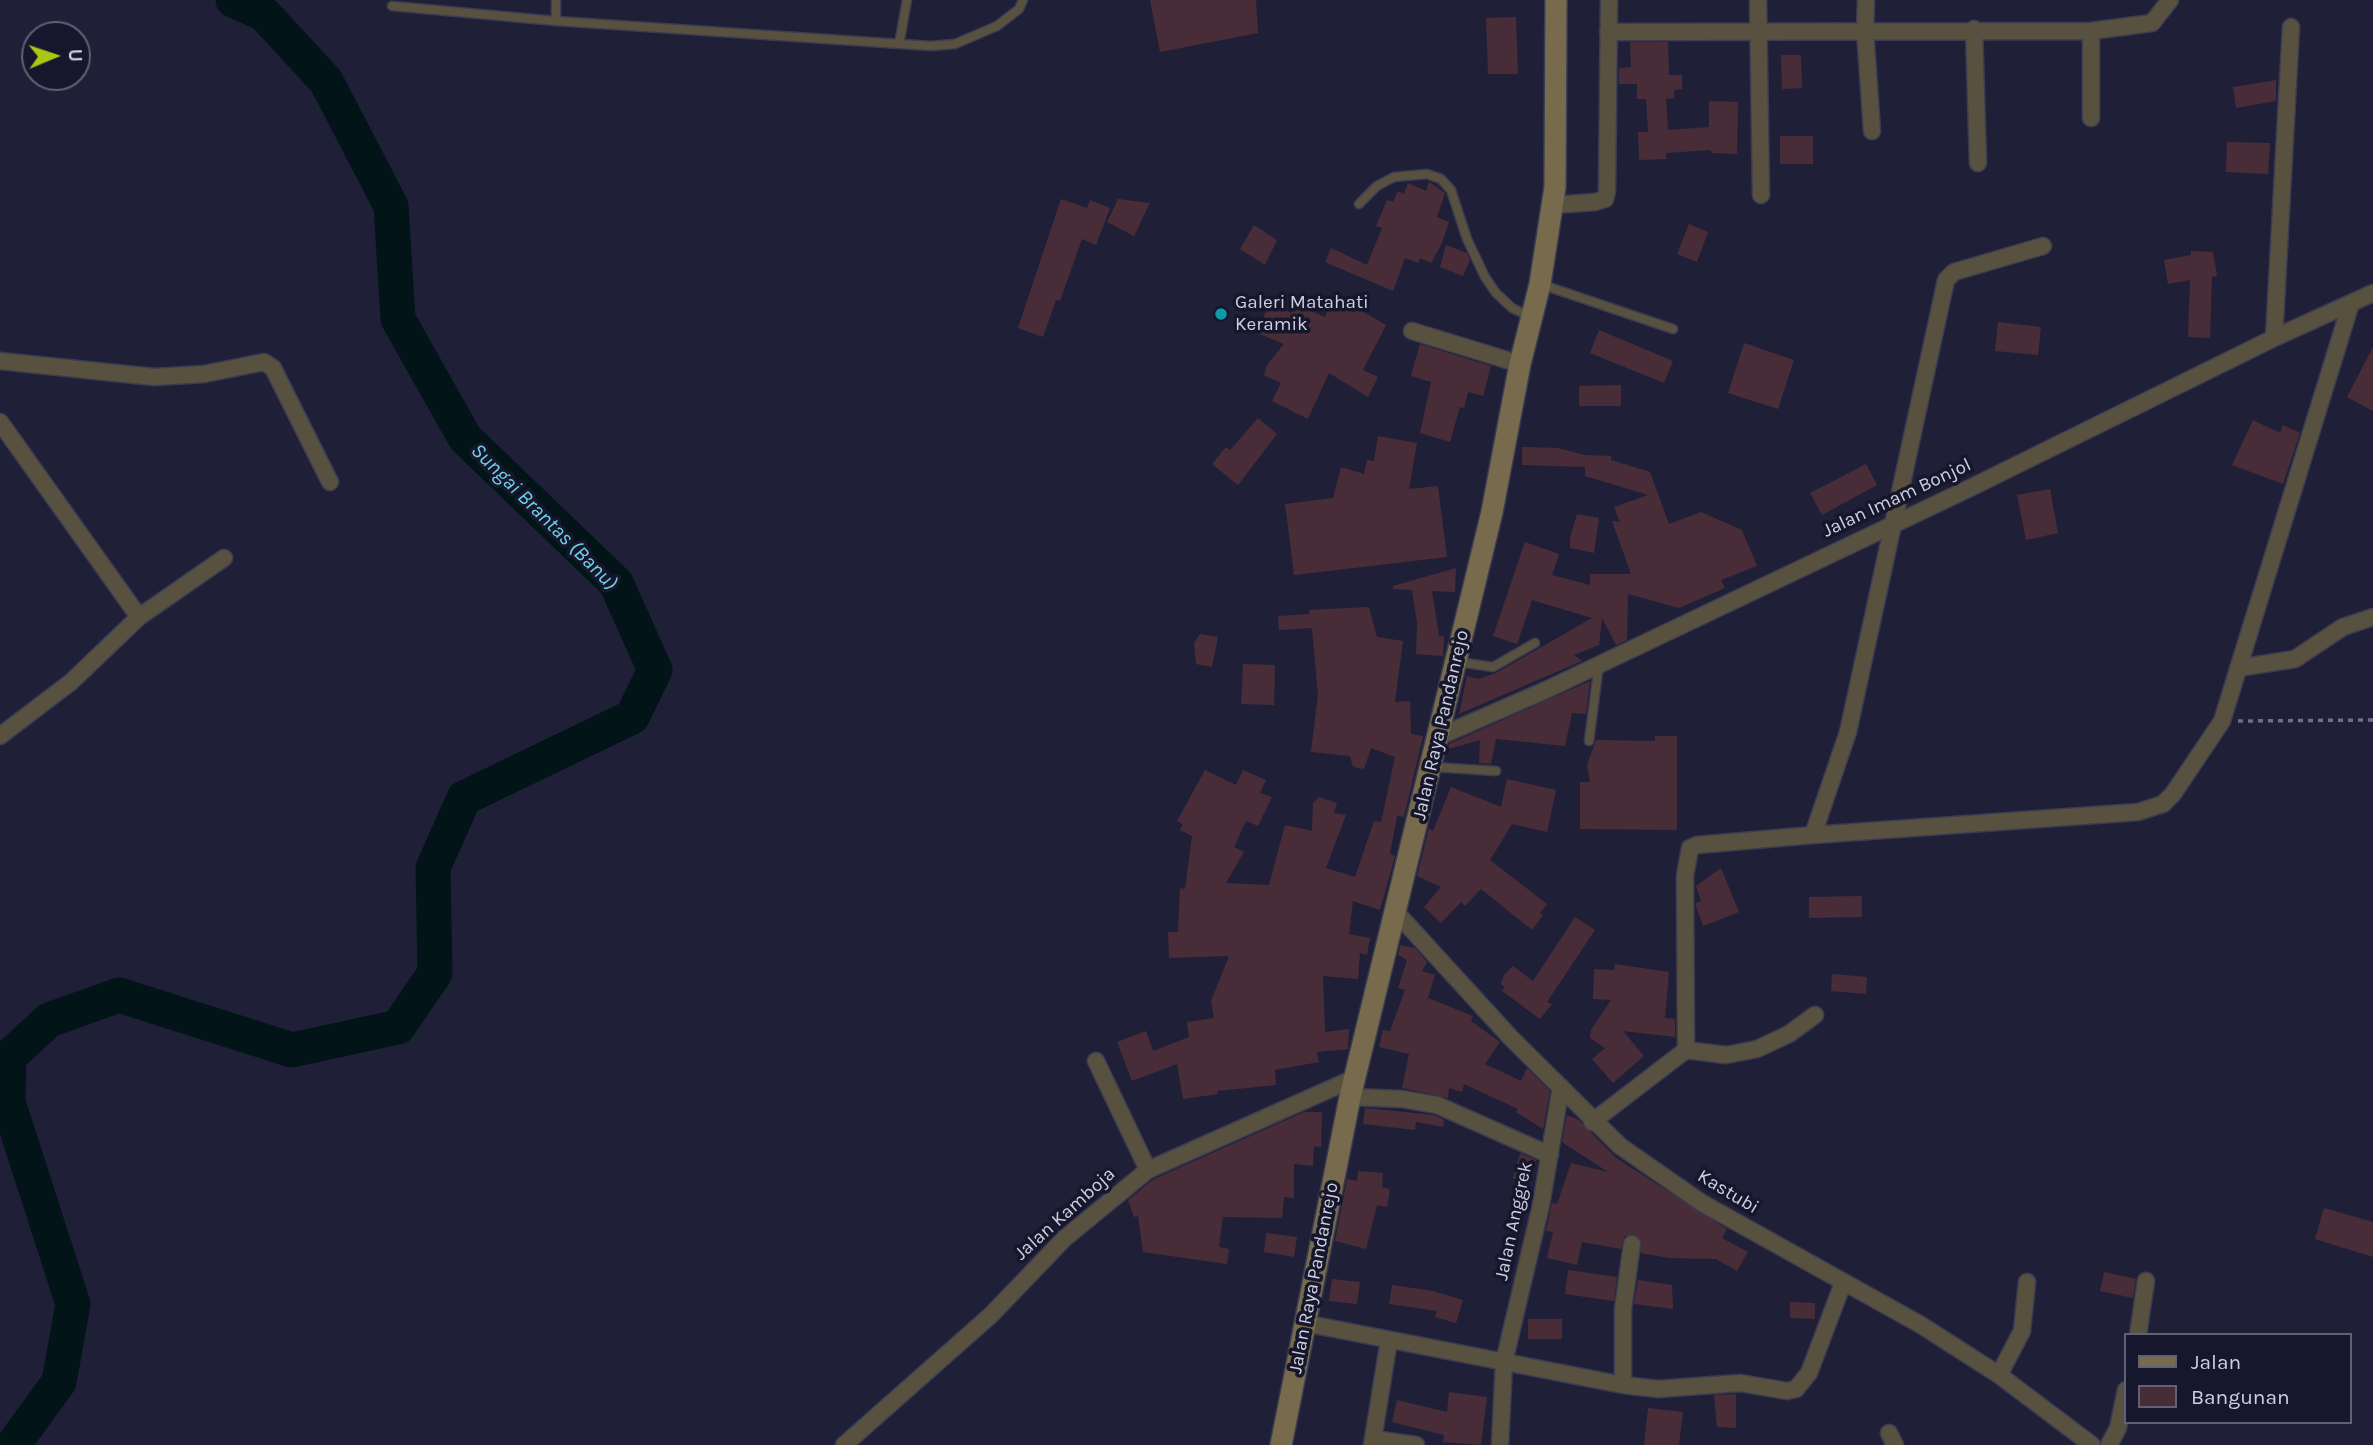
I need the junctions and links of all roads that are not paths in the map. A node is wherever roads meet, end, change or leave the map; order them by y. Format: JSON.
{"nodes":[{"id":1,"x":556,"y":0,"type":"edge"},
{"id":2,"x":907,"y":0,"type":"edge"},
{"id":3,"x":1023,"y":0,"type":"edge"},
{"id":4,"x":1556,"y":0,"type":"edge"},
{"id":5,"x":1609,"y":0,"type":"edge"},
{"id":6,"x":1758,"y":0,"type":"edge"},
{"id":7,"x":1866,"y":0,"type":"edge"},
{"id":8,"x":2170,"y":0,"type":"edge"},
{"id":9,"x":392,"y":6,"type":"dead end"},
{"id":10,"x":556,"y":21,"type":"junction"},
{"id":11,"x":2291,"y":27,"type":"dead end"},
{"id":12,"x":1758,"y":29,"type":"junction"},
{"id":13,"x":1974,"y":29,"type":"junction"},
{"id":14,"x":1864,"y":30,"type":"junction"},
{"id":15,"x":2091,"y":31,"type":"junction"},
{"id":16,"x":1608,"y":32,"type":"junction"},
{"id":17,"x":899,"y":44,"type":"junction"},
{"id":18,"x":2091,"y":118,"type":"dead end"},
{"id":19,"x":1872,"y":131,"type":"dead end"},
{"id":20,"x":1978,"y":163,"type":"dead end"},
{"id":21,"x":1760,"y":195,"type":"dead end"},
{"id":22,"x":1359,"y":204,"type":"dead end"},
{"id":23,"x":1554,"y":205,"type":"junction"},
{"id":24,"x":2043,"y":246,"type":"dead end"},
{"id":25,"x":1540,"y":284,"type":"junction"},
{"id":26,"x":2373,"y":293,"type":"edge"},
{"id":27,"x":2351,"y":303,"type":"junction"},
{"id":28,"x":1532,"y":317,"type":"junction"},
{"id":29,"x":1673,"y":329,"type":"dead end"},
{"id":30,"x":1412,"y":331,"type":"dead end"},
{"id":31,"x":2274,"y":338,"type":"junction"},
{"id":32,"x":0,"y":361,"type":"edge"},
{"id":33,"x":1520,"y":364,"type":"junction"},
{"id":34,"x":0,"y":422,"type":"edge"},
{"id":35,"x":330,"y":482,"type":"dead end"},
{"id":36,"x":1894,"y":523,"type":"junction"},
{"id":37,"x":224,"y":558,"type":"dead end"},
{"id":38,"x":139,"y":617,"type":"junction"},
{"id":39,"x":2373,"y":617,"type":"edge"},
{"id":40,"x":1535,"y":643,"type":"dead end"},
{"id":41,"x":1456,"y":662,"type":"junction"},
{"id":42,"x":1600,"y":662,"type":"junction"},
{"id":43,"x":2238,"y":668,"type":"junction"},
{"id":44,"x":0,"y":736,"type":"edge"},
{"id":45,"x":1438,"y":737,"type":"junction"},
{"id":46,"x":1589,"y":741,"type":"dead end"},
{"id":47,"x":1431,"y":767,"type":"junction"},
{"id":48,"x":1496,"y":771,"type":"dead end"},
{"id":49,"x":1813,"y":835,"type":"junction"},
{"id":50,"x":1394,"y":910,"type":"junction"},
{"id":51,"x":1815,"y":1015,"type":"dead end"},
{"id":52,"x":1686,"y":1050,"type":"junction"},
{"id":53,"x":1096,"y":1061,"type":"dead end"},
{"id":54,"x":1354,"y":1087,"type":"junction"},
{"id":55,"x":1561,"y":1087,"type":"junction"},
{"id":56,"x":1592,"y":1122,"type":"junction"},
{"id":57,"x":1550,"y":1155,"type":"junction"},
{"id":58,"x":1148,"y":1170,"type":"junction"},
{"id":59,"x":1632,"y":1244,"type":"dead end"},
{"id":60,"x":2146,"y":1281,"type":"dead end"},
{"id":61,"x":2027,"y":1282,"type":"dead end"},
{"id":62,"x":1843,"y":1283,"type":"junction"},
{"id":63,"x":1304,"y":1323,"type":"junction"},
{"id":64,"x":2138,"y":1333,"type":"edge"},
{"id":65,"x":1390,"y":1339,"type":"junction"},
{"id":66,"x":1504,"y":1363,"type":"junction"},
{"id":67,"x":1999,"y":1375,"type":"junction"},
{"id":68,"x":1623,"y":1385,"type":"junction"},
{"id":69,"x":2124,"y":1400,"type":"edge"},
{"id":70,"x":1373,"y":1442,"type":"edge"},
{"id":71,"x":844,"y":1445,"type":"edge"},
{"id":72,"x":1281,"y":1445,"type":"edge"},
{"id":73,"x":1416,"y":1445,"type":"edge"},
{"id":74,"x":1500,"y":1445,"type":"edge"},
{"id":75,"x":2092,"y":1445,"type":"edge"},
{"id":76,"x":2109,"y":1445,"type":"edge"}],
"edges":[{"from":1,"to":10,"type":"lane"},
{"from":2,"to":17,"type":"lane"},
{"from":3,"to":17,"type":"lane"},
{"from":4,"to":23,"type":"main road","name":"Jalan Raya Pandanrejo"},
{"from":5,"to":16,"type":"street"},
{"from":6,"to":12,"type":"street"},
{"from":7,"to":14,"type":"street"},
{"from":8,"to":15,"type":"street"},
{"from":9,"to":10,"type":"lane"},
{"from":10,"to":17,"type":"lane"},
{"from":11,"to":31,"type":"street"},
{"from":12,"to":14,"type":"street"},
{"from":12,"to":16,"type":"street"},
{"from":12,"to":21,"type":"street"},
{"from":13,"to":14,"type":"street"},
{"from":13,"to":15,"type":"street"},
{"from":13,"to":20,"type":"street"},
{"from":14,"to":19,"type":"street"},
{"from":15,"to":18,"type":"street"},
{"from":16,"to":23,"type":"street"},
{"from":22,"to":28,"type":"lane"},
{"from":23,"to":25,"type":"main road","name":"Jalan Raya Pandanrejo"},
{"from":24,"to":36,"type":"street"},
{"from":25,"to":28,"type":"main road","name":"Jalan Raya Pandanrejo"},
{"from":25,"to":29,"type":"lane"},
{"from":26,"to":27,"type":"street","name":"Jalan Imam Bonjol"},
{"from":27,"to":31,"type":"street","name":"Jalan Imam Bonjol"},
{"from":27,"to":43,"type":"street"},
{"from":28,"to":33,"type":"main road","name":"Jalan Raya Pandanrejo"},
{"from":30,"to":33,"type":"street"},
{"from":31,"to":36,"type":"street","name":"Jalan Imam Bonjol"},
{"from":32,"to":35,"type":"street"},
{"from":33,"to":41,"type":"main road","name":"Jalan Raya Pandanrejo"},
{"from":34,"to":38,"type":"street"},
{"from":36,"to":42,"type":"street","name":"Jalan Imam Bonjol"},
{"from":36,"to":49,"type":"street"},
{"from":37,"to":38,"type":"street"},
{"from":38,"to":44,"type":"street"},
{"from":39,"to":43,"type":"street"},
{"from":40,"to":41,"type":"lane"},
{"from":41,"to":45,"type":"main road","name":"Jalan Raya Pandanrejo"},
{"from":42,"to":45,"type":"street","name":"Jalan Imam Bonjol"},
{"from":42,"to":46,"type":"lane"},
{"from":43,"to":49,"type":"street"},
{"from":45,"to":47,"type":"main road","name":"Jalan Raya Pandanrejo"},
{"from":47,"to":48,"type":"lane"},
{"from":47,"to":50,"type":"main road","name":"Jalan Raya Pandanrejo"},
{"from":49,"to":52,"type":"street"},
{"from":50,"to":54,"type":"main road","name":"Jalan Raya Pandanrejo"},
{"from":50,"to":55,"type":"street","name":"Kastubi"},
{"from":51,"to":52,"type":"street"},
{"from":52,"to":56,"type":"street"},
{"from":53,"to":58,"type":"street"},
{"from":54,"to":57,"type":"street"},
{"from":54,"to":58,"type":"street","name":"Jalan Kamboja"},
{"from":54,"to":63,"type":"main road","name":"Jalan Raya Pandanrejo"},
{"from":55,"to":56,"type":"street","name":"Kastubi"},
{"from":55,"to":57,"type":"street","name":"Jalan Anggrek"},
{"from":56,"to":62,"type":"street","name":"Kastubi"},
{"from":57,"to":66,"type":"street","name":"Jalan Anggrek"},
{"from":58,"to":71,"type":"street","name":"Jalan Kamboja"},
{"from":59,"to":68,"type":"street"},
{"from":60,"to":64,"type":"street"},
{"from":61,"to":67,"type":"street"},
{"from":62,"to":67,"type":"street","name":"Kastubi"},
{"from":62,"to":68,"type":"street"},
{"from":63,"to":65,"type":"street"},
{"from":63,"to":72,"type":"main road","name":"Jalan Raya Pandanrejo"},
{"from":65,"to":66,"type":"street"},
{"from":65,"to":70,"type":"street"},
{"from":66,"to":68,"type":"street"},
{"from":66,"to":74,"type":"street","name":"Jalan Anggrek"},
{"from":67,"to":75,"type":"street","name":"Kastubi"},
{"from":69,"to":76,"type":"street"},
{"from":70,"to":73,"type":"street"}]}
